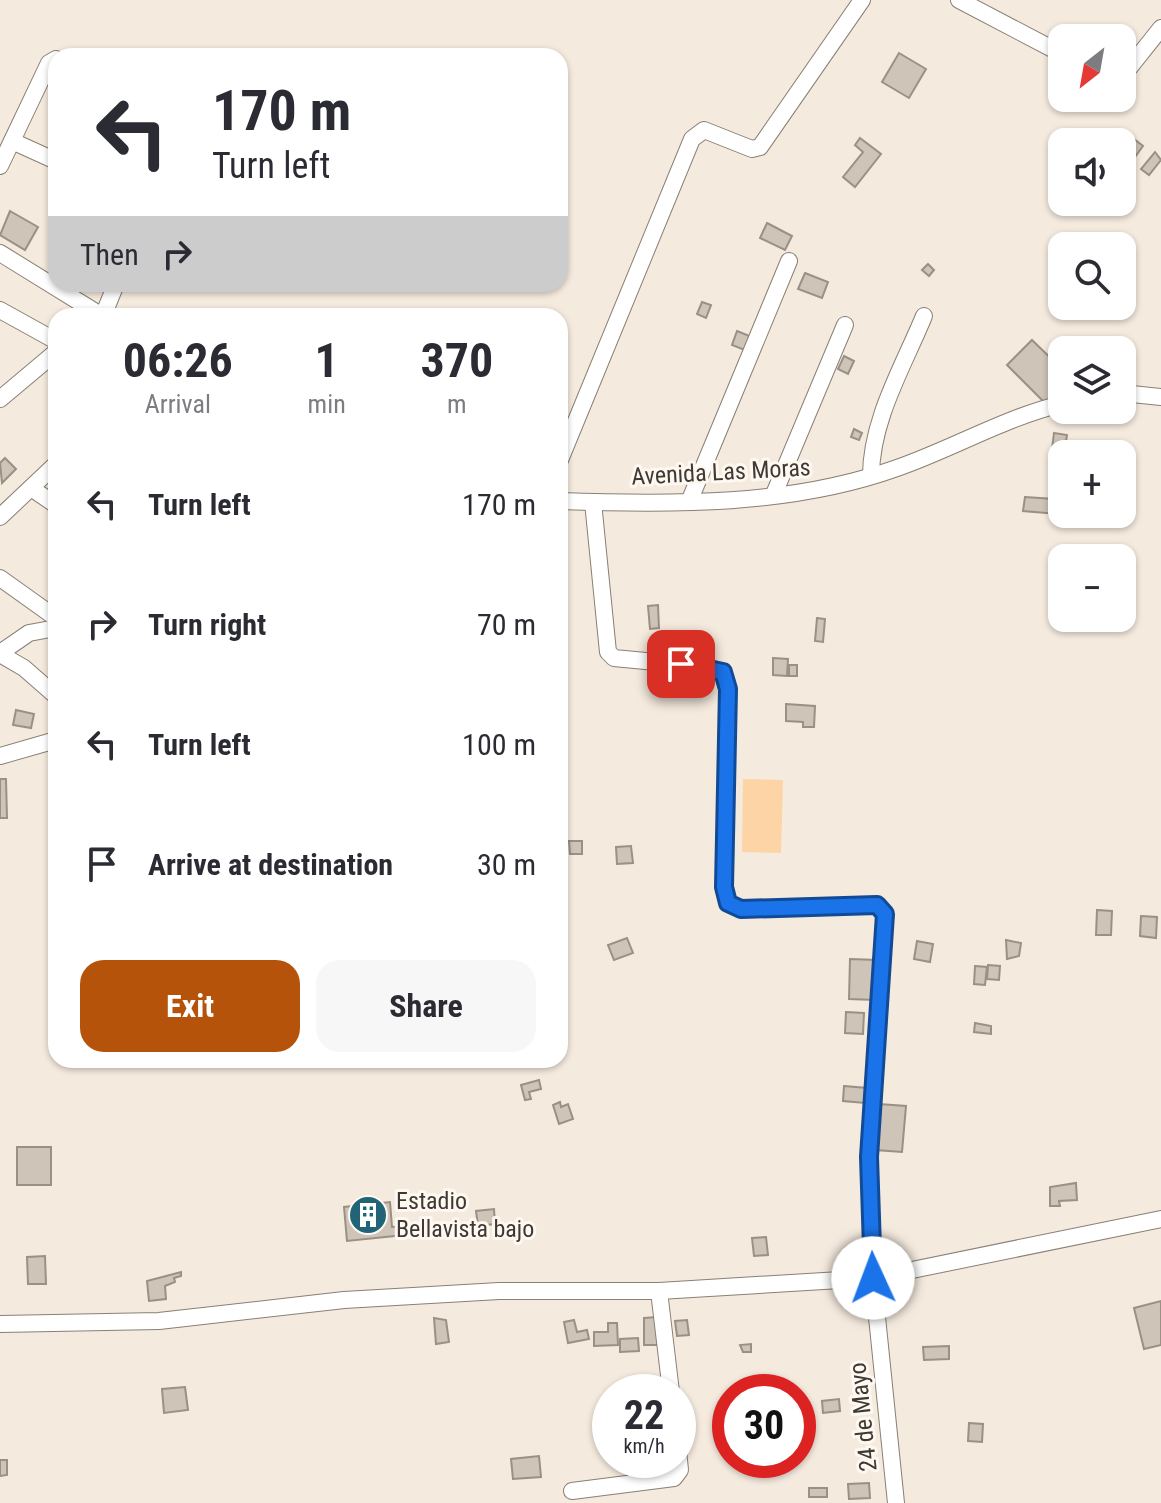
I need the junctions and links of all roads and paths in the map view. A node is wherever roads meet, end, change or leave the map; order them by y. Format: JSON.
{"nodes":[{"id":1,"x":862,"y":0,"type":"edge"},
{"id":2,"x":959,"y":0,"type":"edge"},
{"id":3,"x":1161,"y":28,"type":"edge"},
{"id":4,"x":1048,"y":47,"type":"edge"},
{"id":5,"x":1136,"y":59,"type":"edge"},
{"id":6,"x":48,"y":65,"type":"edge"},
{"id":7,"x":12,"y":141,"type":"junction"},
{"id":8,"x":48,"y":157,"type":"edge"},
{"id":9,"x":0,"y":166,"type":"edge"},
{"id":10,"x":0,"y":253,"type":"edge"},
{"id":11,"x":789,"y":261,"type":"dead end"},
{"id":12,"x":48,"y":283,"type":"edge"},
{"id":13,"x":63,"y":292,"type":"edge"},
{"id":14,"x":89,"y":308,"type":"edge"},
{"id":15,"x":0,"y":310,"type":"edge"},
{"id":16,"x":924,"y":316,"type":"dead end"},
{"id":17,"x":845,"y":325,"type":"dead end"},
{"id":18,"x":48,"y":337,"type":"edge"},
{"id":19,"x":48,"y":359,"type":"edge"},
{"id":20,"x":1136,"y":394,"type":"edge"},
{"id":21,"x":1161,"y":397,"type":"edge"},
{"id":22,"x":0,"y":399,"type":"edge"},
{"id":23,"x":1048,"y":409,"type":"edge"},
{"id":24,"x":568,"y":441,"type":"edge"},
{"id":25,"x":48,"y":472,"type":"edge"},
{"id":26,"x":871,"y":476,"type":"junction"},
{"id":27,"x":31,"y":488,"type":"junction"},
{"id":28,"x":774,"y":494,"type":"junction"},
{"id":29,"x":48,"y":500,"type":"edge"},
{"id":30,"x":568,"y":501,"type":"edge"},
{"id":31,"x":593,"y":502,"type":"junction"},
{"id":32,"x":689,"y":502,"type":"junction"},
{"id":33,"x":0,"y":517,"type":"edge"},
{"id":34,"x":0,"y":578,"type":"edge"},
{"id":35,"x":48,"y":612,"type":"edge"},
{"id":36,"x":48,"y":629,"type":"edge"},
{"id":37,"x":0,"y":654,"type":"edge"},
{"id":38,"x":48,"y":690,"type":"edge"},
{"id":39,"x":48,"y":742,"type":"edge"},
{"id":40,"x":0,"y":756,"type":"edge"},
{"id":41,"x":1161,"y":1219,"type":"edge"},
{"id":42,"x":873,"y":1278,"type":"junction"},
{"id":43,"x":659,"y":1291,"type":"junction"},
{"id":44,"x":0,"y":1324,"type":"edge"},
{"id":45,"x":669,"y":1374,"type":"edge"},
{"id":46,"x":674,"y":1478,"type":"edge"},
{"id":47,"x":572,"y":1491,"type":"dead end"},
{"id":48,"x":896,"y":1503,"type":"edge"}],
"edges":[{"from":1,"to":24,"type":"street"},
{"from":2,"to":4,"type":"street"},
{"from":3,"to":5,"type":"street"},
{"from":6,"to":7,"type":"street"},
{"from":7,"to":8,"type":"street"},
{"from":7,"to":9,"type":"street"},
{"from":10,"to":12,"type":"street"},
{"from":11,"to":32,"type":"street"},
{"from":13,"to":14,"type":"street"},
{"from":15,"to":18,"type":"street"},
{"from":16,"to":26,"type":"street"},
{"from":17,"to":28,"type":"street"},
{"from":19,"to":22,"type":"street"},
{"from":20,"to":21,"type":"street"},
{"from":23,"to":26,"type":"street","name":"Avenida Las Moras"},
{"from":25,"to":27,"type":"street"},
{"from":26,"to":28,"type":"street","name":"Avenida Las Moras"},
{"from":27,"to":29,"type":"street"},
{"from":27,"to":33,"type":"street"},
{"from":28,"to":32,"type":"street","name":"Avenida Las Moras"},
{"from":30,"to":31,"type":"street","name":"Avenida Las Moras"},
{"from":31,"to":32,"type":"street","name":"Avenida Las Moras"},
{"from":31,"to":42,"type":"street","name":"24 de Mayo"},
{"from":34,"to":35,"type":"street"},
{"from":36,"to":37,"type":"street"},
{"from":37,"to":38,"type":"street"},
{"from":39,"to":40,"type":"street"},
{"from":41,"to":42,"type":"street"},
{"from":42,"to":43,"type":"street"},
{"from":42,"to":48,"type":"street","name":"24 de Mayo"},
{"from":43,"to":44,"type":"street"},
{"from":43,"to":45,"type":"street"},
{"from":46,"to":47,"type":"street"}]}
